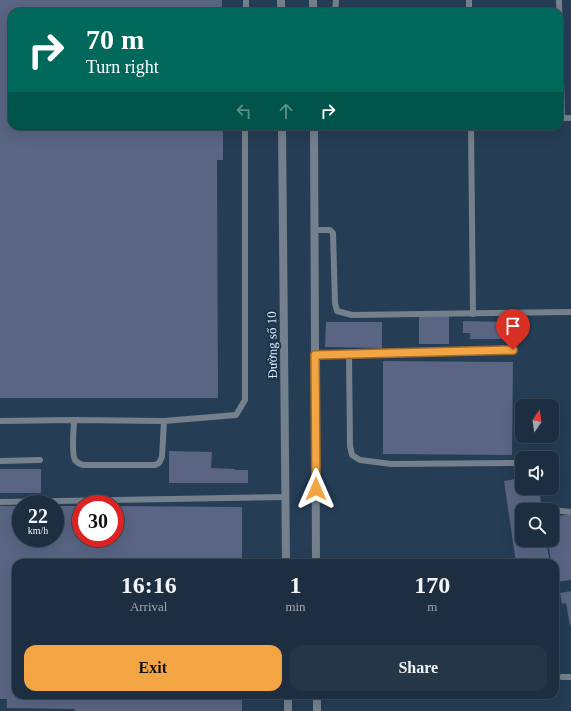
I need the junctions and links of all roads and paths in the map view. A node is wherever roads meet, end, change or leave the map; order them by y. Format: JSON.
{"nodes":[{"id":1,"x":245,"y":130,"type":"edge"},
{"id":2,"x":282,"y":130,"type":"edge"},
{"id":3,"x":314,"y":130,"type":"edge"},
{"id":4,"x":471,"y":130,"type":"edge"},
{"id":5,"x":315,"y":230,"type":"junction"},
{"id":6,"x":571,"y":312,"type":"edge"},
{"id":7,"x":473,"y":314,"type":"junction"},
{"id":8,"x":513,"y":350,"type":"dead end"},
{"id":9,"x":349,"y":354,"type":"junction"},
{"id":10,"x":315,"y":355,"type":"junction"},
{"id":11,"x":74,"y":420,"type":"junction"},
{"id":12,"x":164,"y":420,"type":"junction"},
{"id":13,"x":0,"y":421,"type":"edge"},
{"id":14,"x":40,"y":460,"type":"dead end"},
{"id":15,"x":0,"y":461,"type":"edge"},
{"id":16,"x":515,"y":464,"type":"edge"},
{"id":17,"x":286,"y":497,"type":"junction"},
{"id":18,"x":0,"y":502,"type":"edge"},
{"id":19,"x":559,"y":511,"type":"edge"},
{"id":20,"x":571,"y":512,"type":"edge"},
{"id":21,"x":286,"y":559,"type":"edge"},
{"id":22,"x":316,"y":559,"type":"edge"},
{"id":23,"x":562,"y":677,"type":"dead end"},
{"id":24,"x":571,"y":677,"type":"edge"},
{"id":25,"x":288,"y":699,"type":"edge"},
{"id":26,"x":317,"y":699,"type":"edge"},
{"id":27,"x":288,"y":711,"type":"edge"},
{"id":28,"x":317,"y":711,"type":"edge"}],
"edges":[{"from":1,"to":12,"type":"lane"},
{"from":2,"to":17,"type":"street","name":"Đường số 10"},
{"from":3,"to":5,"type":"street"},
{"from":4,"to":7,"type":"lane"},
{"from":5,"to":7,"type":"lane"},
{"from":5,"to":10,"type":"street"},
{"from":6,"to":7,"type":"lane"},
{"from":8,"to":9,"type":"lane"},
{"from":9,"to":10,"type":"lane"},
{"from":9,"to":16,"type":"lane"},
{"from":10,"to":22,"type":"street"},
{"from":11,"to":12,"type":"lane"},
{"from":11,"to":12,"type":"lane"},
{"from":11,"to":13,"type":"lane"},
{"from":14,"to":15,"type":"lane"},
{"from":17,"to":18,"type":"lane"},
{"from":17,"to":21,"type":"street","name":"Đường số 10"},
{"from":19,"to":20,"type":"lane"},
{"from":23,"to":24,"type":"lane"},
{"from":25,"to":27,"type":"street"},
{"from":26,"to":28,"type":"street"}]}
